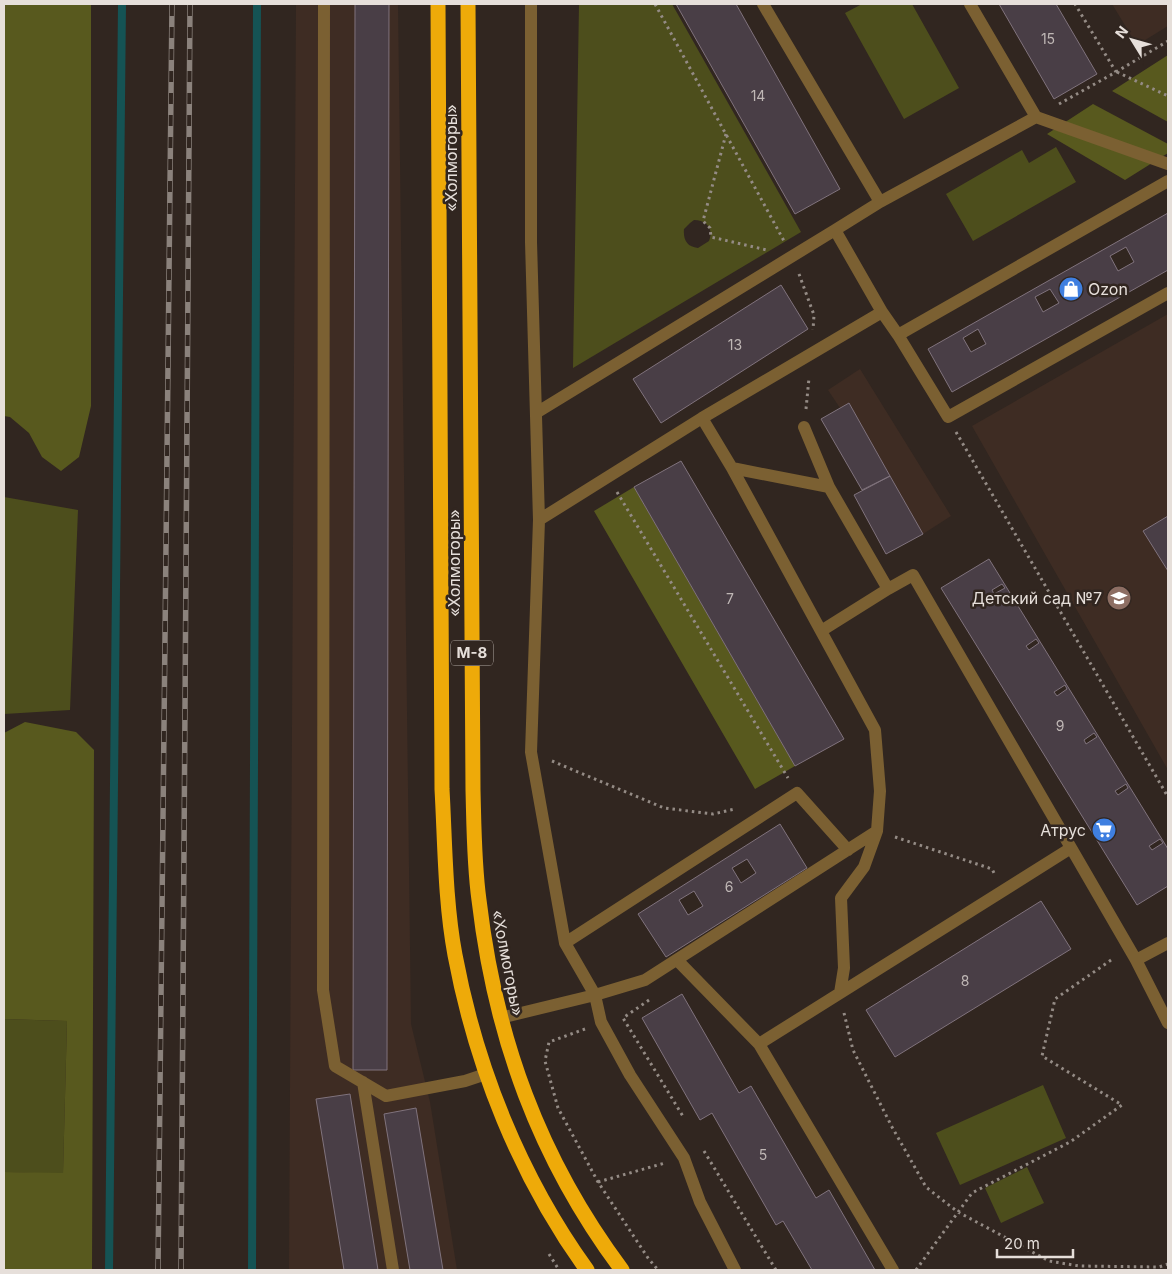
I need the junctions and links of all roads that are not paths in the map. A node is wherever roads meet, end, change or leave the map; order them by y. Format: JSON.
{"nodes":[{"id":1,"x":324,"y":4,"type":"edge"},
{"id":2,"x":438,"y":4,"type":"edge"},
{"id":3,"x":468,"y":4,"type":"edge"},
{"id":4,"x":531,"y":4,"type":"edge"},
{"id":5,"x":763,"y":4,"type":"edge"},
{"id":6,"x":970,"y":4,"type":"edge"},
{"id":7,"x":1036,"y":117,"type":"junction"},
{"id":8,"x":1168,"y":164,"type":"edge"},
{"id":9,"x":1168,"y":180,"type":"edge"},
{"id":10,"x":880,"y":202,"type":"junction"},
{"id":11,"x":835,"y":230,"type":"junction"},
{"id":12,"x":1168,"y":293,"type":"edge"},
{"id":13,"x":882,"y":312,"type":"junction"},
{"id":14,"x":898,"y":335,"type":"junction"},
{"id":15,"x":536,"y":413,"type":"junction"},
{"id":16,"x":702,"y":418,"type":"junction"},
{"id":17,"x":804,"y":427,"type":"road end"},
{"id":18,"x":732,"y":468,"type":"junction"},
{"id":19,"x":829,"y":487,"type":"junction"},
{"id":20,"x":539,"y":520,"type":"junction"},
{"id":21,"x":888,"y":589,"type":"junction"},
{"id":22,"x":820,"y":631,"type":"junction"},
{"id":23,"x":877,"y":831,"type":"junction"},
{"id":24,"x":1071,"y":848,"type":"junction"},
{"id":25,"x":848,"y":850,"type":"junction"},
{"id":26,"x":565,"y":943,"type":"junction"},
{"id":27,"x":1168,"y":944,"type":"edge"},
{"id":28,"x":677,"y":960,"type":"junction"},
{"id":29,"x":1136,"y":960,"type":"junction"},
{"id":30,"x":840,"y":993,"type":"junction"},
{"id":31,"x":595,"y":995,"type":"junction"},
{"id":32,"x":500,"y":1018,"type":"junction"},
{"id":33,"x":1168,"y":1023,"type":"edge"},
{"id":34,"x":759,"y":1044,"type":"junction"},
{"id":35,"x":486,"y":1074,"type":"junction"},
{"id":36,"x":363,"y":1082,"type":"junction"},
{"id":37,"x":393,"y":1270,"type":"edge"},
{"id":38,"x":587,"y":1270,"type":"edge"},
{"id":39,"x":622,"y":1270,"type":"edge"},
{"id":40,"x":735,"y":1270,"type":"edge"},
{"id":41,"x":893,"y":1270,"type":"edge"}],
"edges":[{"from":1,"to":36,"type":"lane"},
{"from":2,"to":35,"type":"highway","name":"«Холмогоры»","number":"М-8"},
{"from":3,"to":32,"type":"highway","name":"«Холмогоры»","number":"М-8"},
{"from":4,"to":15,"type":"lane"},
{"from":5,"to":10,"type":"lane"},
{"from":6,"to":7,"type":"lane"},
{"from":7,"to":8,"type":"lane"},
{"from":7,"to":10,"type":"lane"},
{"from":9,"to":14,"type":"lane"},
{"from":10,"to":11,"type":"lane"},
{"from":11,"to":13,"type":"lane"},
{"from":11,"to":15,"type":"lane"},
{"from":12,"to":14,"type":"lane"},
{"from":13,"to":14,"type":"lane"},
{"from":13,"to":16,"type":"lane"},
{"from":15,"to":20,"type":"lane"},
{"from":16,"to":18,"type":"lane"},
{"from":16,"to":20,"type":"lane"},
{"from":17,"to":19,"type":"lane"},
{"from":18,"to":19,"type":"lane"},
{"from":18,"to":22,"type":"lane"},
{"from":19,"to":21,"type":"lane"},
{"from":20,"to":26,"type":"lane"},
{"from":21,"to":22,"type":"lane"},
{"from":21,"to":24,"type":"lane"},
{"from":22,"to":23,"type":"lane"},
{"from":23,"to":25,"type":"lane"},
{"from":23,"to":30,"type":"lane"},
{"from":24,"to":29,"type":"lane"},
{"from":24,"to":30,"type":"lane"},
{"from":25,"to":26,"type":"lane"},
{"from":25,"to":28,"type":"lane"},
{"from":26,"to":31,"type":"lane"},
{"from":27,"to":29,"type":"lane"},
{"from":28,"to":31,"type":"lane"},
{"from":28,"to":34,"type":"lane"},
{"from":29,"to":33,"type":"lane"},
{"from":30,"to":34,"type":"lane"},
{"from":31,"to":32,"type":"lane"},
{"from":31,"to":40,"type":"lane"},
{"from":32,"to":39,"type":"highway","name":"«Холмогоры»","number":"М-8"},
{"from":34,"to":41,"type":"lane"},
{"from":35,"to":36,"type":"lane"},
{"from":35,"to":38,"type":"highway","name":"«Холмогоры»","number":"М-8"},
{"from":36,"to":37,"type":"lane"}]}
